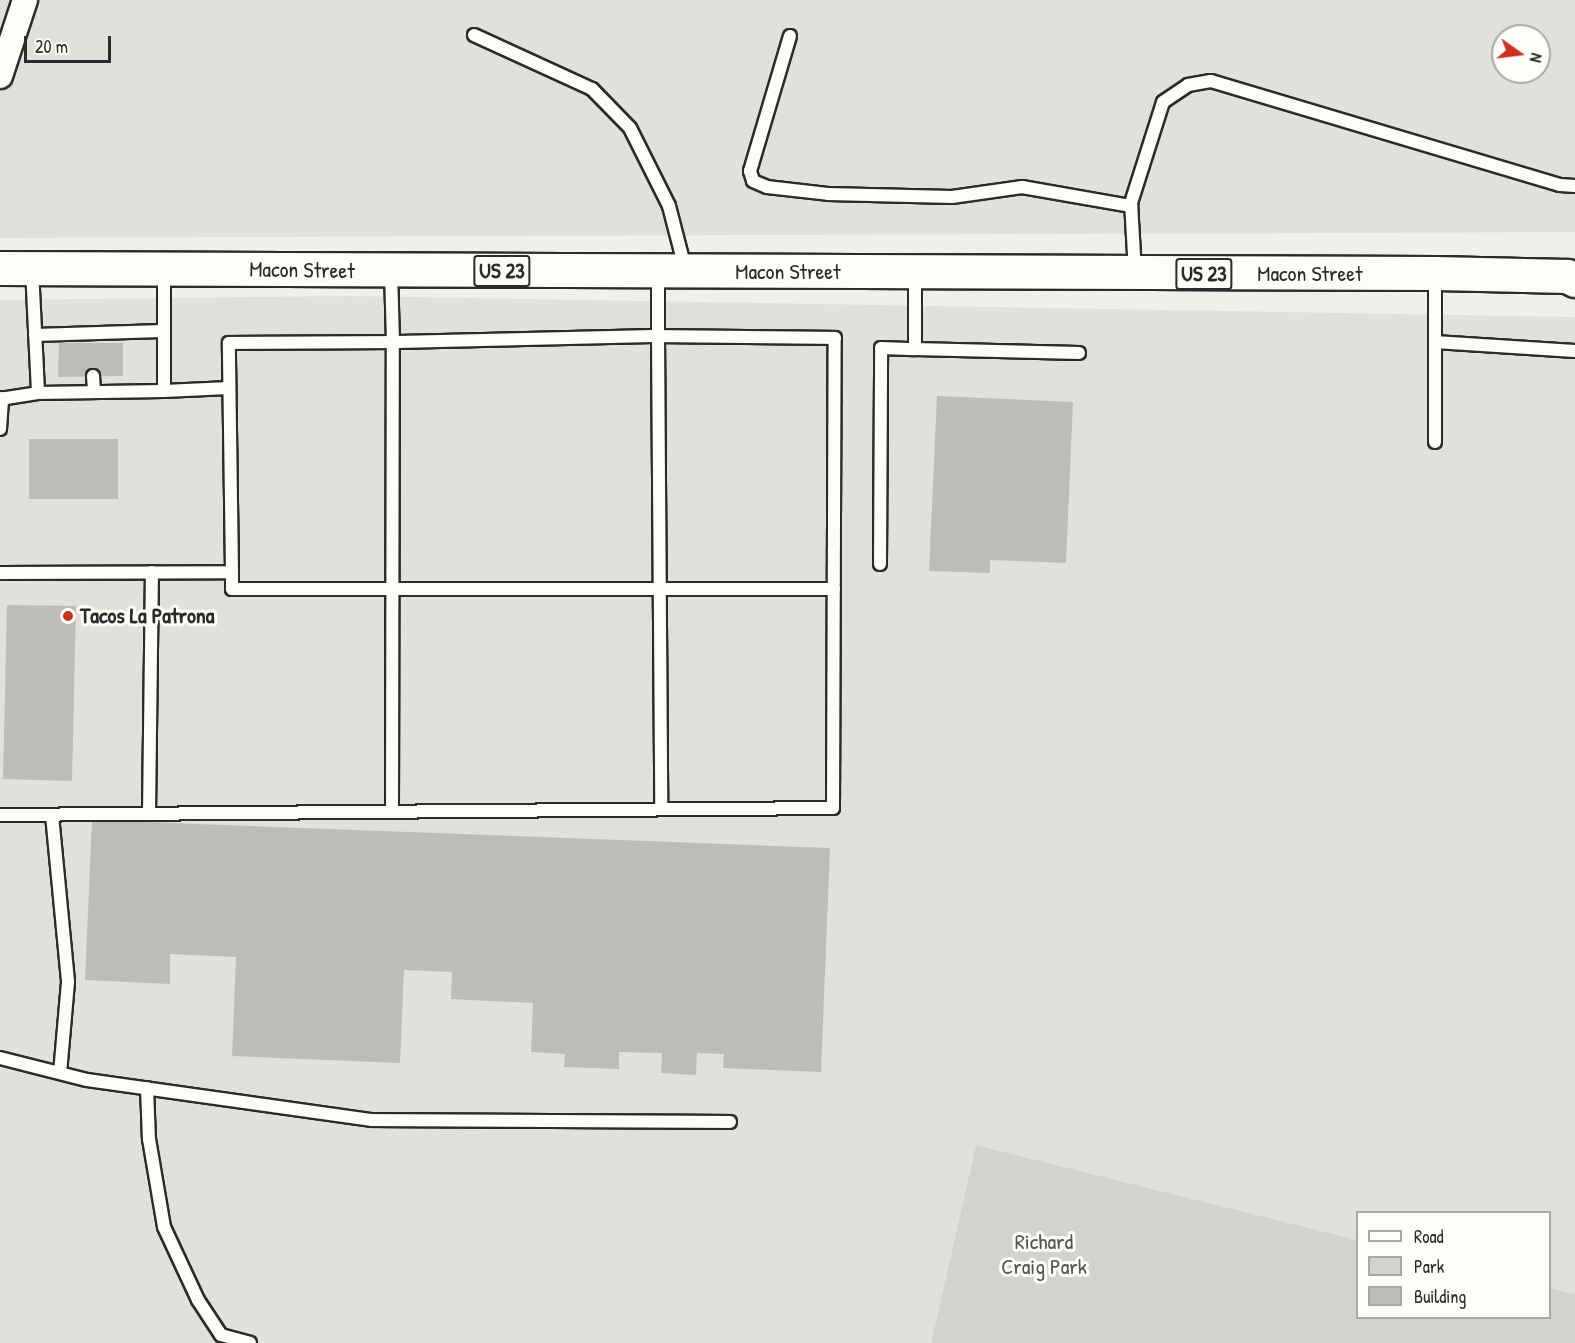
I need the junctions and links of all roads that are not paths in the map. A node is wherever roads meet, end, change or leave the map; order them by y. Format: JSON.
{"nodes":[{"id":1,"x":26,"y":0,"type":"edge"},
{"id":2,"x":474,"y":35,"type":"dead end"},
{"id":3,"x":790,"y":36,"type":"dead end"},
{"id":4,"x":0,"y":76,"type":"edge"},
{"id":5,"x":1575,"y":186,"type":"edge"},
{"id":6,"x":1131,"y":206,"type":"junction"},
{"id":7,"x":0,"y":268,"type":"edge"},
{"id":8,"x":32,"y":268,"type":"junction"},
{"id":9,"x":164,"y":269,"type":"junction"},
{"id":10,"x":391,"y":271,"type":"junction"},
{"id":11,"x":672,"y":272,"type":"junction"},
{"id":12,"x":915,"y":273,"type":"junction"},
{"id":13,"x":1135,"y":273,"type":"junction"},
{"id":14,"x":1435,"y":273,"type":"junction"},
{"id":15,"x":1572,"y":276,"type":"edge"},
{"id":16,"x":162,"y":331,"type":"junction"},
{"id":17,"x":35,"y":335,"type":"junction"},
{"id":18,"x":658,"y":336,"type":"junction"},
{"id":19,"x":393,"y":342,"type":"junction"},
{"id":20,"x":1435,"y":342,"type":"junction"},
{"id":21,"x":915,"y":349,"type":"junction"},
{"id":22,"x":1575,"y":351,"type":"edge"},
{"id":23,"x":1079,"y":353,"type":"dead end"},
{"id":24,"x":93,"y":376,"type":"dead end"},
{"id":25,"x":229,"y":388,"type":"junction"},
{"id":26,"x":164,"y":391,"type":"junction"},
{"id":27,"x":93,"y":392,"type":"junction"},
{"id":28,"x":38,"y":393,"type":"junction"},
{"id":29,"x":1,"y":398,"type":"edge"},
{"id":30,"x":0,"y":429,"type":"edge"},
{"id":31,"x":1435,"y":442,"type":"dead end"},
{"id":32,"x":880,"y":564,"type":"dead end"},
{"id":33,"x":152,"y":572,"type":"junction"},
{"id":34,"x":232,"y":572,"type":"junction"},
{"id":35,"x":0,"y":573,"type":"edge"},
{"id":36,"x":395,"y":589,"type":"junction"},
{"id":37,"x":660,"y":589,"type":"junction"},
{"id":38,"x":834,"y":590,"type":"junction"},
{"id":39,"x":661,"y":809,"type":"junction"},
{"id":40,"x":393,"y":812,"type":"junction"},
{"id":41,"x":149,"y":814,"type":"junction"},
{"id":42,"x":0,"y":815,"type":"edge"},
{"id":43,"x":52,"y":815,"type":"junction"},
{"id":44,"x":0,"y":1058,"type":"edge"},
{"id":45,"x":60,"y":1073,"type":"junction"},
{"id":46,"x":147,"y":1088,"type":"junction"},
{"id":47,"x":730,"y":1122,"type":"dead end"},
{"id":48,"x":250,"y":1343,"type":"edge"}],
"edges":[{"from":1,"to":4,"type":"street"},
{"from":2,"to":11,"type":"lane"},
{"from":3,"to":6,"type":"lane"},
{"from":5,"to":6,"type":"lane"},
{"from":6,"to":13,"type":"lane"},
{"from":7,"to":8,"type":"main road","name":"Macon Street","number":"US 23"},
{"from":8,"to":9,"type":"main road","name":"Macon Street","number":"US 23"},
{"from":8,"to":17,"type":"lane"},
{"from":9,"to":10,"type":"main road","name":"Macon Street","number":"US 23"},
{"from":9,"to":16,"type":"lane"},
{"from":10,"to":11,"type":"main road","name":"Macon Street","number":"US 23"},
{"from":10,"to":19,"type":"lane"},
{"from":11,"to":12,"type":"main road","name":"Macon Street","number":"US 23"},
{"from":11,"to":18,"type":"lane"},
{"from":12,"to":13,"type":"main road","name":"Macon Street","number":"US 23"},
{"from":12,"to":21,"type":"lane"},
{"from":13,"to":14,"type":"main road","name":"Macon Street","number":"US 23"},
{"from":14,"to":15,"type":"main road","name":"Macon Street","number":"US 23"},
{"from":14,"to":20,"type":"lane"},
{"from":16,"to":17,"type":"lane"},
{"from":16,"to":26,"type":"lane"},
{"from":17,"to":28,"type":"lane"},
{"from":18,"to":19,"type":"lane"},
{"from":18,"to":37,"type":"lane"},
{"from":18,"to":38,"type":"lane"},
{"from":19,"to":25,"type":"lane"},
{"from":19,"to":36,"type":"lane"},
{"from":20,"to":22,"type":"lane"},
{"from":20,"to":31,"type":"lane"},
{"from":21,"to":23,"type":"lane"},
{"from":21,"to":32,"type":"lane"},
{"from":24,"to":27,"type":"lane"},
{"from":25,"to":26,"type":"lane"},
{"from":25,"to":34,"type":"lane"},
{"from":26,"to":27,"type":"lane"},
{"from":27,"to":28,"type":"lane"},
{"from":28,"to":29,"type":"lane"},
{"from":29,"to":30,"type":"lane"},
{"from":33,"to":34,"type":"lane"},
{"from":33,"to":35,"type":"lane"},
{"from":33,"to":41,"type":"lane"},
{"from":34,"to":36,"type":"lane"},
{"from":36,"to":37,"type":"lane"},
{"from":36,"to":40,"type":"lane"},
{"from":37,"to":38,"type":"lane"},
{"from":37,"to":39,"type":"lane"},
{"from":38,"to":39,"type":"lane"},
{"from":39,"to":40,"type":"lane"},
{"from":40,"to":41,"type":"lane"},
{"from":41,"to":43,"type":"lane"},
{"from":42,"to":43,"type":"lane"},
{"from":43,"to":45,"type":"lane"},
{"from":44,"to":45,"type":"lane"},
{"from":45,"to":46,"type":"lane"},
{"from":46,"to":47,"type":"lane"},
{"from":46,"to":48,"type":"lane"}]}
